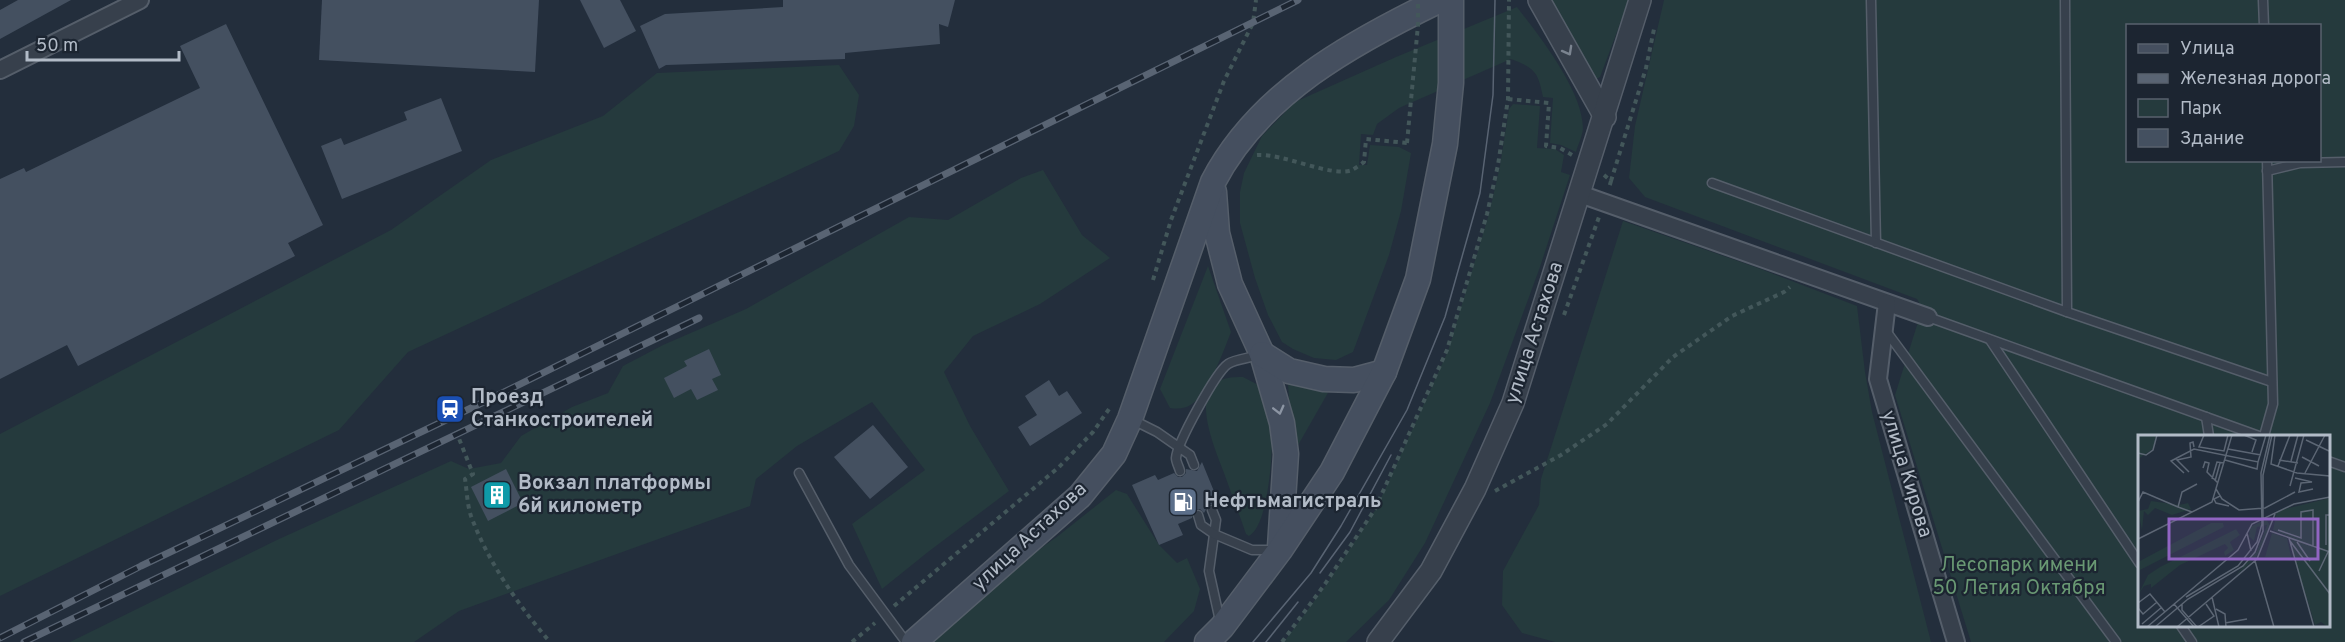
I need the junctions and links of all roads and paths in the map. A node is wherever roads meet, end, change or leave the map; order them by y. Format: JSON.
{"nodes":[{"id":1,"x":140,"y":0,"type":"edge"},
{"id":2,"x":1256,"y":0,"type":"edge"},
{"id":3,"x":1418,"y":0,"type":"edge"},
{"id":4,"x":1440,"y":0,"type":"edge"},
{"id":5,"x":1451,"y":0,"type":"edge"},
{"id":6,"x":1509,"y":0,"type":"edge"},
{"id":7,"x":1539,"y":0,"type":"edge"},
{"id":8,"x":1640,"y":0,"type":"edge"},
{"id":9,"x":1871,"y":0,"type":"edge"},
{"id":10,"x":2065,"y":0,"type":"edge"},
{"id":11,"x":2263,"y":0,"type":"edge"},
{"id":12,"x":1656,"y":23,"type":"dead end"},
{"id":13,"x":2264,"y":24,"type":"edge"},
{"id":14,"x":0,"y":70,"type":"edge"},
{"id":15,"x":1508,"y":99,"type":"junction"},
{"id":16,"x":1605,"y":117,"type":"junction"},
{"id":17,"x":1546,"y":137,"type":"dead end"},
{"id":18,"x":1202,"y":138,"type":"junction"},
{"id":19,"x":1225,"y":159,"type":"junction"},
{"id":20,"x":2267,"y":162,"type":"edge"},
{"id":21,"x":2345,"y":162,"type":"edge"},
{"id":22,"x":2267,"y":171,"type":"junction"},
{"id":23,"x":1611,"y":181,"type":"dead end"},
{"id":24,"x":1213,"y":182,"type":"junction"},
{"id":25,"x":1712,"y":183,"type":"dead end"},
{"id":26,"x":1580,"y":194,"type":"junction"},
{"id":27,"x":1876,"y":243,"type":"junction"},
{"id":28,"x":1805,"y":273,"type":"junction"},
{"id":29,"x":1153,"y":281,"type":"dead end"},
{"id":30,"x":1887,"y":303,"type":"junction"},
{"id":31,"x":2067,"y":312,"type":"junction"},
{"id":32,"x":1928,"y":317,"type":"joint"},
{"id":33,"x":1884,"y":328,"type":"junction"},
{"id":34,"x":1989,"y":340,"type":"junction"},
{"id":35,"x":1262,"y":354,"type":"junction"},
{"id":36,"x":1384,"y":372,"type":"junction"},
{"id":37,"x":2272,"y":382,"type":"junction"},
{"id":38,"x":1112,"y":399,"type":"dead end"},
{"id":39,"x":2206,"y":417,"type":"junction"},
{"id":40,"x":1131,"y":419,"type":"junction"},
{"id":41,"x":456,"y":431,"type":"dead end"},
{"id":42,"x":2209,"y":435,"type":"edge"},
{"id":43,"x":2258,"y":435,"type":"edge"},
{"id":44,"x":2261,"y":435,"type":"edge"},
{"id":45,"x":1178,"y":448,"type":"junction"},
{"id":46,"x":2330,"y":462,"type":"edge"},
{"id":47,"x":1194,"y":465,"type":"dead end"},
{"id":48,"x":2345,"y":467,"type":"edge"},
{"id":49,"x":1180,"y":471,"type":"dead end"},
{"id":50,"x":799,"y":473,"type":"dead end"},
{"id":51,"x":1495,"y":492,"type":"dead end"},
{"id":52,"x":1212,"y":510,"type":"dead end"},
{"id":53,"x":1198,"y":515,"type":"dead end"},
{"id":54,"x":1214,"y":534,"type":"junction"},
{"id":55,"x":1280,"y":550,"type":"junction"},
{"id":56,"x":2138,"y":563,"type":"edge"},
{"id":57,"x":885,"y":614,"type":"junction"},
{"id":58,"x":2182,"y":627,"type":"edge"},
{"id":59,"x":1214,"y":634,"type":"edge"},
{"id":60,"x":550,"y":642,"type":"edge"},
{"id":61,"x":852,"y":642,"type":"edge"},
{"id":62,"x":906,"y":642,"type":"edge"},
{"id":63,"x":914,"y":642,"type":"edge"},
{"id":64,"x":1282,"y":642,"type":"edge"},
{"id":65,"x":1378,"y":642,"type":"edge"},
{"id":66,"x":1956,"y":642,"type":"edge"},
{"id":67,"x":2116,"y":642,"type":"edge"},
{"id":68,"x":2192,"y":642,"type":"edge"}],
"edges":[{"from":1,"to":14,"type":"street"},
{"from":2,"to":18,"type":"path"},
{"from":3,"to":19,"type":"path","bridge":true},
{"from":4,"to":19,"type":"main road"},
{"from":5,"to":36,"type":"main road"},
{"from":6,"to":15,"type":"path"},
{"from":7,"to":16,"type":"street","one_way":true},
{"from":8,"to":16,"type":"street","name":"улица Астахова"},
{"from":9,"to":27,"type":"lane"},
{"from":10,"to":31,"type":"lane"},
{"from":11,"to":13,"type":"lane"},
{"from":12,"to":23,"type":"path"},
{"from":15,"to":17,"type":"path"},
{"from":15,"to":64,"type":"path"},
{"from":16,"to":26,"type":"street","name":"улица Астахова"},
{"from":18,"to":19,"type":"path"},
{"from":18,"to":29,"type":"path"},
{"from":19,"to":24,"type":"main road"},
{"from":20,"to":22,"type":"lane"},
{"from":21,"to":22,"type":"lane"},
{"from":22,"to":37,"type":"lane"},
{"from":24,"to":35,"type":"main road"},
{"from":24,"to":40,"type":"main road","name":"улица Астахова"},
{"from":25,"to":27,"type":"lane"},
{"from":26,"to":28,"type":"street"},
{"from":26,"to":65,"type":"street","name":"улица Астахова"},
{"from":27,"to":31,"type":"lane"},
{"from":28,"to":30,"type":"street"},
{"from":28,"to":51,"type":"path"},
{"from":30,"to":32,"type":"street"},
{"from":30,"to":33,"type":"street","name":"улица Кирова"},
{"from":31,"to":37,"type":"lane"},
{"from":32,"to":34,"type":"lane"},
{"from":33,"to":66,"type":"street","name":"улица Кирова"},
{"from":33,"to":67,"type":"lane"},
{"from":34,"to":39,"type":"lane"},
{"from":34,"to":56,"type":"lane"},
{"from":35,"to":36,"type":"main road"},
{"from":35,"to":45,"type":"lane"},
{"from":35,"to":55,"type":"main road","one_way":true},
{"from":36,"to":55,"type":"main road"},
{"from":37,"to":44,"type":"lane"},
{"from":38,"to":57,"type":"path"},
{"from":39,"to":42,"type":"lane"},
{"from":39,"to":43,"type":"lane"},
{"from":40,"to":45,"type":"lane"},
{"from":40,"to":63,"type":"main road","name":"улица Астахова"},
{"from":41,"to":60,"type":"path"},
{"from":45,"to":47,"type":"lane"},
{"from":45,"to":49,"type":"lane"},
{"from":46,"to":48,"type":"lane"},
{"from":50,"to":57,"type":"lane"},
{"from":52,"to":54,"type":"lane"},
{"from":53,"to":54,"type":"lane"},
{"from":54,"to":55,"type":"lane"},
{"from":54,"to":59,"type":"lane"},
{"from":55,"to":59,"type":"main road"},
{"from":57,"to":61,"type":"path"},
{"from":57,"to":62,"type":"lane"},
{"from":58,"to":68,"type":"lane"}]}
